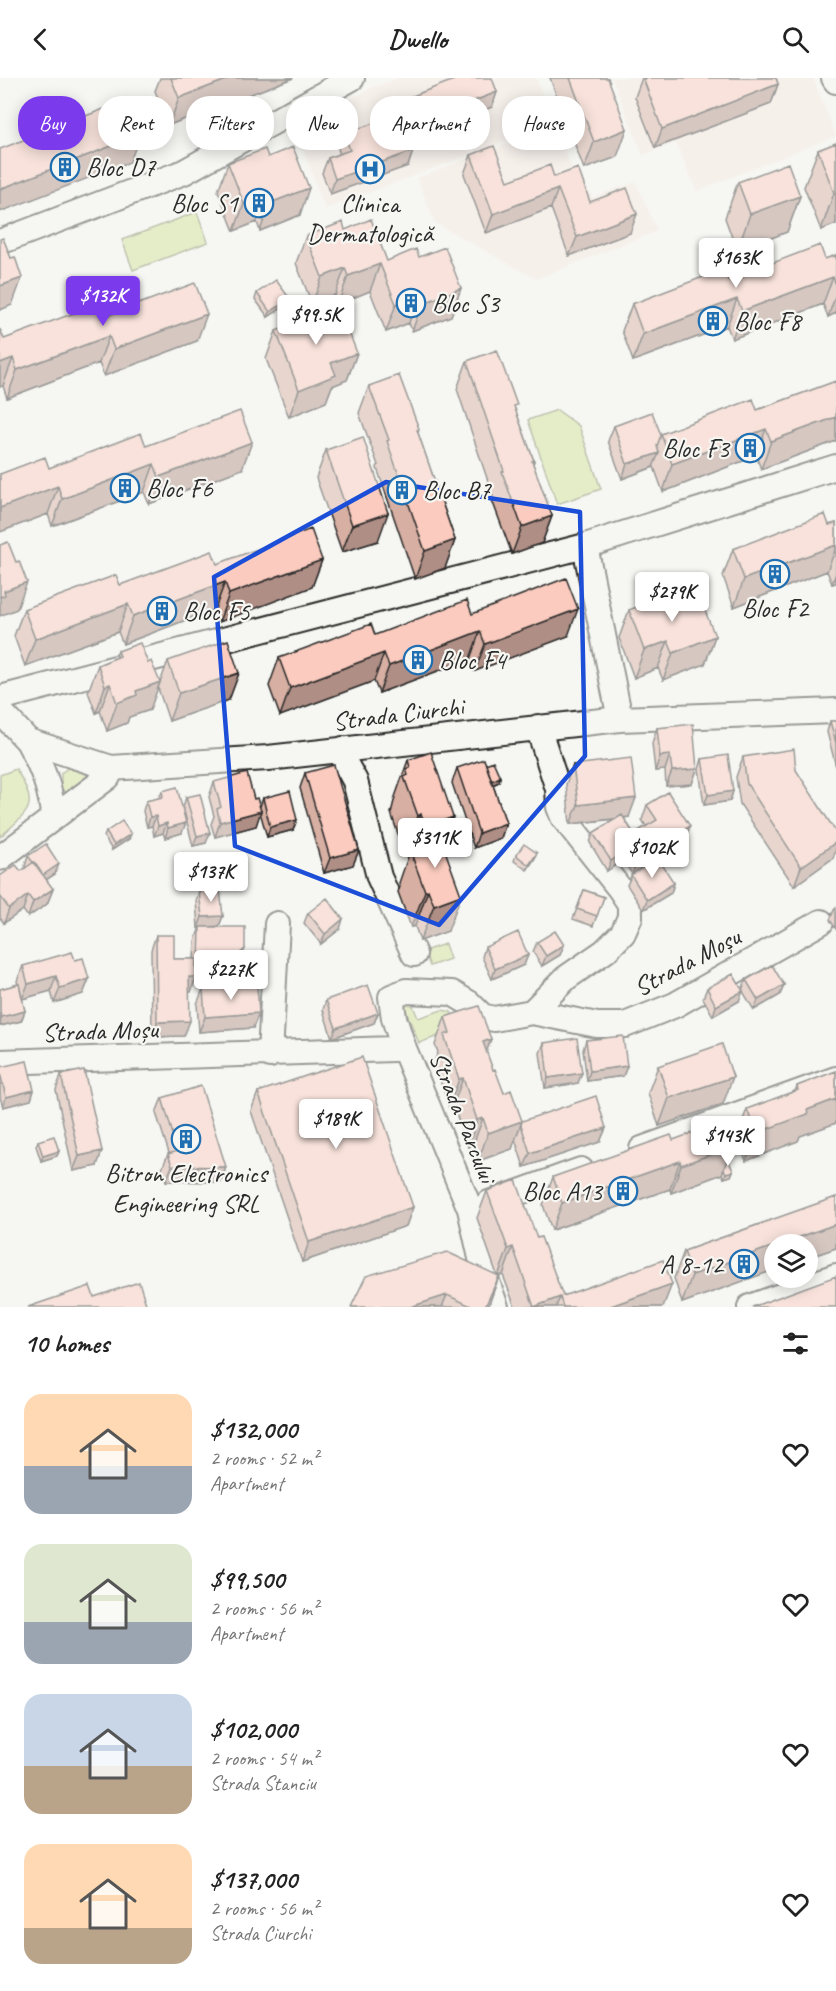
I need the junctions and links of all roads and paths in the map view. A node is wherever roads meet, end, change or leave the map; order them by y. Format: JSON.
{"nodes":[{"id":1,"x":352,"y":78,"type":"edge"},
{"id":2,"x":0,"y":242,"type":"edge"},
{"id":3,"x":836,"y":467,"type":"edge"},
{"id":4,"x":585,"y":546,"type":"junction"},
{"id":5,"x":0,"y":698,"type":"edge"},
{"id":6,"x":0,"y":711,"type":"edge"},
{"id":7,"x":836,"y":711,"type":"edge"},
{"id":8,"x":620,"y":718,"type":"junction"},
{"id":9,"x":538,"y":727,"type":"junction"},
{"id":10,"x":28,"y":741,"type":"junction"},
{"id":11,"x":343,"y":749,"type":"junction"},
{"id":12,"x":111,"y":768,"type":"junction"},
{"id":13,"x":53,"y":818,"type":"junction"},
{"id":14,"x":0,"y":858,"type":"edge"},
{"id":15,"x":820,"y":922,"type":"dead end"},
{"id":16,"x":277,"y":924,"type":"dead end"},
{"id":17,"x":414,"y":954,"type":"dead end"},
{"id":18,"x":532,"y":1012,"type":"junction"},
{"id":19,"x":403,"y":1047,"type":"junction"},
{"id":20,"x":270,"y":1055,"type":"junction"},
{"id":21,"x":0,"y":1062,"type":"edge"},
{"id":22,"x":836,"y":1079,"type":"edge"},
{"id":23,"x":470,"y":1209,"type":"junction"},
{"id":24,"x":836,"y":1276,"type":"edge"},
{"id":25,"x":496,"y":1307,"type":"edge"},
{"id":26,"x":750,"y":1307,"type":"edge"}],
"edges":[{"from":1,"to":2,"type":"street"},
{"from":3,"to":4,"type":"street"},
{"from":4,"to":5,"type":"street"},
{"from":4,"to":8,"type":"street"},
{"from":6,"to":10,"type":"street"},
{"from":7,"to":8,"type":"street","name":"Strada Ciurchi"},
{"from":8,"to":9,"type":"street","name":"Strada Ciurchi"},
{"from":9,"to":11,"type":"street","name":"Strada Ciurchi"},
{"from":9,"to":18,"type":"street"},
{"from":10,"to":12,"type":"street"},
{"from":10,"to":13,"type":"street"},
{"from":11,"to":12,"type":"street","name":"Strada Ciurchi"},
{"from":11,"to":17,"type":"street"},
{"from":12,"to":13,"type":"street"},
{"from":13,"to":14,"type":"street"},
{"from":15,"to":18,"type":"street","name":"Strada Moșu"},
{"from":16,"to":20,"type":"street"},
{"from":18,"to":19,"type":"street","name":"Strada Moșu"},
{"from":19,"to":20,"type":"street","name":"Strada Moșu"},
{"from":19,"to":23,"type":"street","name":"Strada Parcului"},
{"from":20,"to":21,"type":"street","name":"Strada Moșu"},
{"from":22,"to":23,"type":"street","name":"Strada Parcului"},
{"from":23,"to":25,"type":"street","name":"Strada Parcului"},
{"from":24,"to":26,"type":"street"}]}
